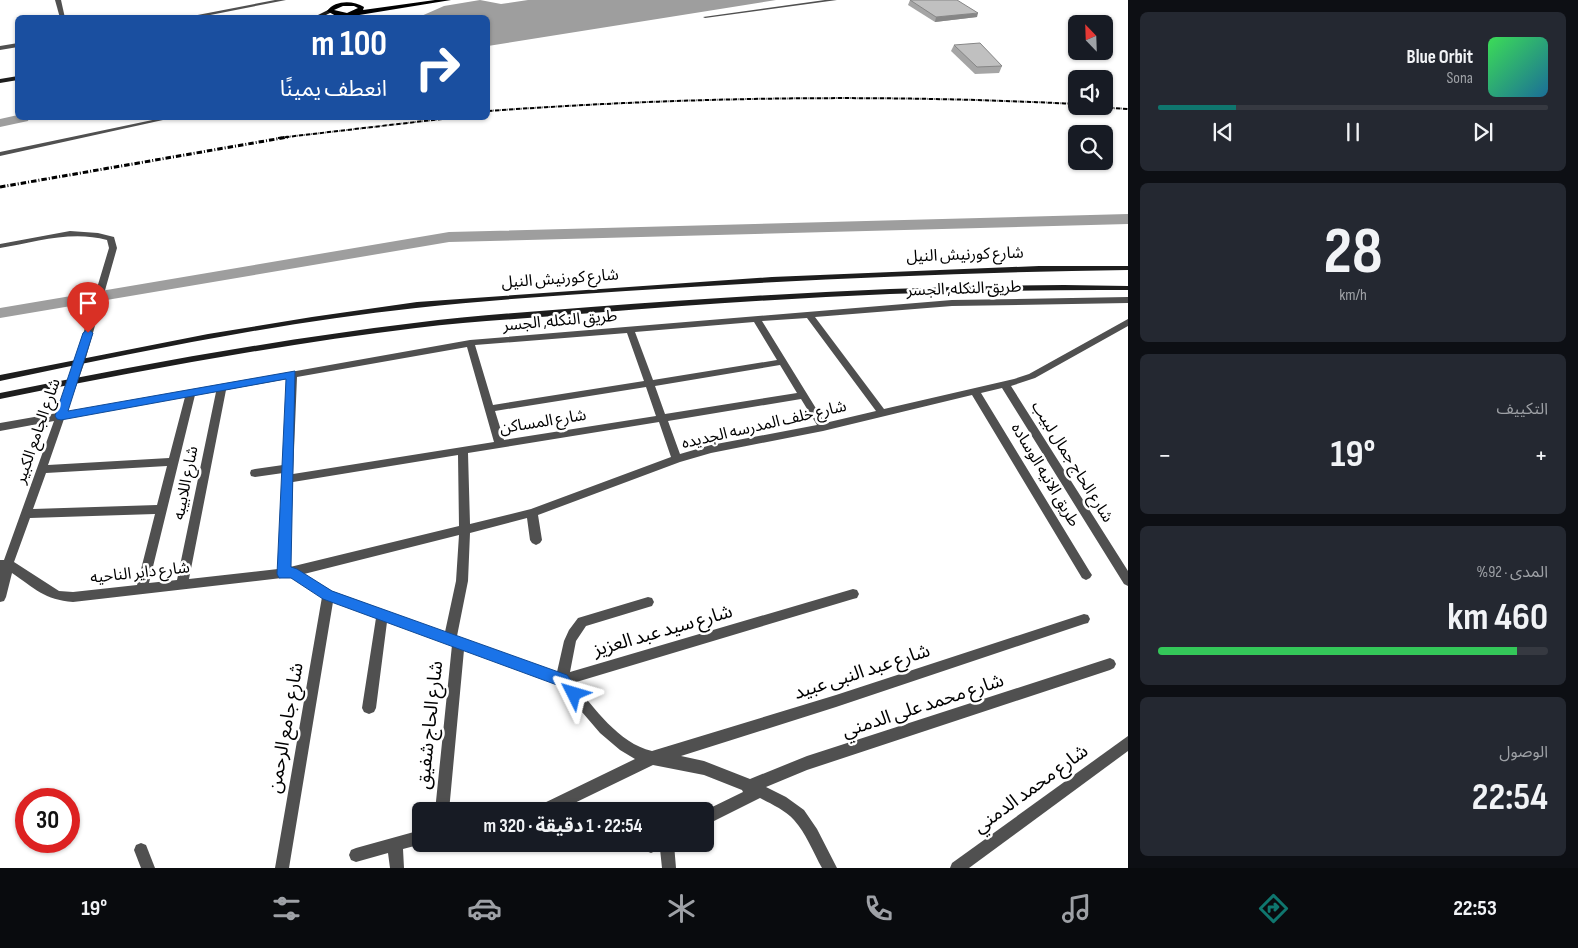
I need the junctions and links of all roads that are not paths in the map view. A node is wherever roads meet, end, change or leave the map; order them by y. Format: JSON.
{"nodes":[{"id":1,"x":58,"y":0,"type":"edge"},
{"id":2,"x":283,"y":0,"type":"edge"},
{"id":3,"x":410,"y":0,"type":"edge"},
{"id":4,"x":448,"y":0,"type":"edge"},
{"id":5,"x":834,"y":0,"type":"edge"},
{"id":6,"x":353,"y":3,"type":"edge"},
{"id":7,"x":392,"y":5,"type":"junction"},
{"id":8,"x":331,"y":6,"type":"edge"},
{"id":9,"x":352,"y":14,"type":"junction"},
{"id":10,"x":62,"y":15,"type":"edge"},
{"id":11,"x":200,"y":15,"type":"edge"},
{"id":12,"x":318,"y":15,"type":"edge"},
{"id":13,"x":346,"y":15,"type":"edge"},
{"id":14,"x":705,"y":18,"type":"dead end"},
{"id":15,"x":15,"y":46,"type":"edge"},
{"id":16,"x":0,"y":48,"type":"edge"},
{"id":17,"x":15,"y":78,"type":"edge"},
{"id":18,"x":0,"y":81,"type":"edge"},
{"id":19,"x":160,"y":120,"type":"edge"},
{"id":20,"x":0,"y":154,"type":"edge"},
{"id":21,"x":0,"y":246,"type":"edge"},
{"id":22,"x":1128,"y":268,"type":"edge"},
{"id":23,"x":1128,"y":288,"type":"edge"},
{"id":24,"x":1128,"y":300,"type":"edge"},
{"id":25,"x":810,"y":315,"type":"junction"},
{"id":26,"x":756,"y":319,"type":"junction"},
{"id":27,"x":1128,"y":322,"type":"edge"},
{"id":28,"x":630,"y":330,"type":"junction"},
{"id":29,"x":470,"y":343,"type":"junction"},
{"id":30,"x":80,"y":361,"type":"junction"},
{"id":31,"x":783,"y":362,"type":"junction"},
{"id":32,"x":292,"y":374,"type":"junction"},
{"id":33,"x":0,"y":378,"type":"edge"},
{"id":34,"x":73,"y":381,"type":"junction"},
{"id":35,"x":648,"y":382,"type":"junction"},
{"id":36,"x":1005,"y":385,"type":"junction"},
{"id":37,"x":222,"y":387,"type":"junction"},
{"id":38,"x":191,"y":392,"type":"junction"},
{"id":39,"x":975,"y":392,"type":"junction"},
{"id":40,"x":803,"y":395,"type":"junction"},
{"id":41,"x":0,"y":396,"type":"edge"},
{"id":42,"x":488,"y":409,"type":"junction"},
{"id":43,"x":882,"y":413,"type":"junction"},
{"id":44,"x":61,"y":416,"type":"junction"},
{"id":45,"x":662,"y":418,"type":"junction"},
{"id":46,"x":0,"y":427,"type":"edge"},
{"id":47,"x":823,"y":427,"type":"junction"},
{"id":48,"x":500,"y":444,"type":"junction"},
{"id":49,"x":462,"y":450,"type":"junction"},
{"id":50,"x":677,"y":459,"type":"junction"},
{"id":51,"x":174,"y":462,"type":"junction"},
{"id":52,"x":42,"y":469,"type":"junction"},
{"id":53,"x":254,"y":473,"type":"dead end"},
{"id":54,"x":289,"y":473,"type":"junction"},
{"id":55,"x":163,"y":509,"type":"junction"},
{"id":56,"x":532,"y":513,"type":"junction"},
{"id":57,"x":26,"y":514,"type":"junction"},
{"id":58,"x":465,"y":529,"type":"junction"},
{"id":59,"x":536,"y":540,"type":"dead end"},
{"id":60,"x":4,"y":565,"type":"edge"},
{"id":61,"x":288,"y":573,"type":"junction"},
{"id":62,"x":1086,"y":575,"type":"dead end"},
{"id":63,"x":1128,"y":581,"type":"edge"},
{"id":64,"x":182,"y":585,"type":"junction"},
{"id":65,"x":142,"y":589,"type":"junction"},
{"id":66,"x":853,"y":594,"type":"dead end"},
{"id":67,"x":328,"y":595,"type":"junction"},
{"id":68,"x":0,"y":597,"type":"edge"},
{"id":69,"x":648,"y":602,"type":"dead end"},
{"id":70,"x":382,"y":615,"type":"junction"},
{"id":71,"x":1084,"y":619,"type":"dead end"},
{"id":72,"x":454,"y":641,"type":"junction"},
{"id":73,"x":1110,"y":664,"type":"dead end"},
{"id":74,"x":562,"y":680,"type":"junction"},
{"id":75,"x":369,"y":708,"type":"dead end"},
{"id":76,"x":1128,"y":743,"type":"edge"},
{"id":77,"x":652,"y":758,"type":"junction"},
{"id":78,"x":753,"y":790,"type":"junction"},
{"id":79,"x":443,"y":802,"type":"edge"},
{"id":80,"x":562,"y":802,"type":"edge"},
{"id":81,"x":714,"y":813,"type":"edge"},
{"id":82,"x":412,"y":839,"type":"edge"},
{"id":83,"x":395,"y":844,"type":"junction"},
{"id":84,"x":141,"y":850,"type":"dead end"},
{"id":85,"x":668,"y":852,"type":"edge"},
{"id":86,"x":356,"y":855,"type":"dead end"},
{"id":87,"x":148,"y":868,"type":"edge"},
{"id":88,"x":282,"y":868,"type":"edge"},
{"id":89,"x":397,"y":868,"type":"edge"},
{"id":90,"x":669,"y":868,"type":"edge"},
{"id":91,"x":830,"y":868,"type":"edge"},
{"id":92,"x":957,"y":868,"type":"edge"}],
"edges":[{"from":1,"to":10,"type":"street"},
{"from":2,"to":11,"type":"street"},
{"from":3,"to":7,"type":"main road"},
{"from":4,"to":7,"type":"main road"},
{"from":5,"to":14,"type":"lane"},
{"from":6,"to":7,"type":"main road"},
{"from":6,"to":8,"type":"main road"},
{"from":6,"to":9,"type":"main road"},
{"from":7,"to":9,"type":"main road"},
{"from":8,"to":12,"type":"main road"},
{"from":9,"to":13,"type":"main road"},
{"from":15,"to":16,"type":"street"},
{"from":17,"to":18,"type":"main road"},
{"from":19,"to":20,"type":"street"},
{"from":21,"to":30,"type":"street","name":"شارع الجامع الكبير"},
{"from":22,"to":30,"type":"main road","name":"شارع كورنيش النيل"},
{"from":23,"to":34,"type":"main road","name":"شارع كورنيش النيل"},
{"from":24,"to":25,"type":"street","name":"طريق النكله, الجسر"},
{"from":25,"to":26,"type":"street","name":"طريق النكله, الجسر"},
{"from":25,"to":43,"type":"street"},
{"from":26,"to":28,"type":"street","name":"طريق النكله, الجسر"},
{"from":26,"to":31,"type":"street"},
{"from":27,"to":36,"type":"street","name":"شارع خلف المدرسه الجديده"},
{"from":28,"to":29,"type":"street","name":"طريق النكله, الجسر"},
{"from":28,"to":35,"type":"street"},
{"from":29,"to":32,"type":"street","name":"طريق النكله, الجسر"},
{"from":29,"to":42,"type":"street"},
{"from":30,"to":33,"type":"main road","name":"شارع كورنيش النيل"},
{"from":30,"to":34,"type":"street","name":"شارع الجامع الكبير"},
{"from":31,"to":35,"type":"street"},
{"from":31,"to":40,"type":"street"},
{"from":32,"to":37,"type":"street","name":"طريق النكله, الجسر"},
{"from":32,"to":54,"type":"street"},
{"from":34,"to":41,"type":"main road","name":"شارع كورنيش النيل"},
{"from":34,"to":44,"type":"street","name":"شارع الجامع الكبير"},
{"from":35,"to":42,"type":"street"},
{"from":35,"to":45,"type":"street"},
{"from":36,"to":39,"type":"street","name":"شارع خلف المدرسه الجديده"},
{"from":36,"to":63,"type":"street","name":"شارع الحاج جمال لبيب"},
{"from":37,"to":38,"type":"street","name":"طريق النكله, الجسر"},
{"from":37,"to":64,"type":"street","name":"شارع اللابيبه"},
{"from":38,"to":44,"type":"street","name":"طريق النكله, الجسر"},
{"from":38,"to":51,"type":"street"},
{"from":39,"to":43,"type":"street","name":"شارع خلف المدرسه الجديده"},
{"from":39,"to":62,"type":"street","name":"طريق الانيه الوساده"},
{"from":40,"to":45,"type":"street","name":"شارع المساكن"},
{"from":40,"to":47,"type":"street"},
{"from":42,"to":48,"type":"street"},
{"from":43,"to":47,"type":"street","name":"شارع خلف المدرسه الجديده"},
{"from":44,"to":46,"type":"street","name":"طريق النكله, الجسر"},
{"from":44,"to":52,"type":"street","name":"شارع الجامع الكبير"},
{"from":45,"to":48,"type":"street","name":"شارع المساكن"},
{"from":45,"to":50,"type":"street"},
{"from":47,"to":50,"type":"street","name":"شارع خلف المدرسه الجديده"},
{"from":48,"to":49,"type":"street","name":"شارع المساكن"},
{"from":49,"to":54,"type":"street","name":"شارع المساكن"},
{"from":49,"to":58,"type":"street","name":"شارع الحاج شفيق"},
{"from":50,"to":56,"type":"street","name":"شارع خلف المدرسه الجديده"},
{"from":51,"to":52,"type":"street"},
{"from":51,"to":55,"type":"street"},
{"from":52,"to":57,"type":"street","name":"شارع الجامع الكبير"},
{"from":53,"to":54,"type":"street","name":"شارع المساكن"},
{"from":54,"to":61,"type":"street"},
{"from":55,"to":57,"type":"street"},
{"from":55,"to":65,"type":"street"},
{"from":56,"to":58,"type":"street","name":"شارع خلف المدرسه الجديده"},
{"from":56,"to":59,"type":"street"},
{"from":57,"to":60,"type":"street","name":"شارع الجامع الكبير"},
{"from":58,"to":61,"type":"street","name":"شارع خلف المدرسه الجديده"},
{"from":58,"to":72,"type":"street","name":"شارع الحاج شفيق"},
{"from":60,"to":65,"type":"street","name":"شارع داير الناحيه"},
{"from":60,"to":68,"type":"street","name":"شارع الجامع الكبير"},
{"from":61,"to":64,"type":"street","name":"شارع داير الناحيه"},
{"from":61,"to":67,"type":"street"},
{"from":64,"to":65,"type":"street","name":"شارع داير الناحيه"},
{"from":66,"to":74,"type":"street","name":"شارع سيد عبد العزيز"},
{"from":67,"to":70,"type":"street"},
{"from":67,"to":88,"type":"street","name":"شارع جامع الرحمن"},
{"from":69,"to":74,"type":"street"},
{"from":70,"to":72,"type":"street"},
{"from":70,"to":75,"type":"street"},
{"from":71,"to":77,"type":"street","name":"شارع عبد النبى عبيد"},
{"from":72,"to":74,"type":"street"},
{"from":72,"to":79,"type":"street","name":"شارع الحاج شفيق"},
{"from":73,"to":78,"type":"street","name":"شارع محمد على الدمني"},
{"from":74,"to":77,"type":"street"},
{"from":76,"to":92,"type":"street","name":"شارع محمد الدمني"},
{"from":77,"to":78,"type":"street"},
{"from":77,"to":80,"type":"street","name":"شارع عبد النبى عبيد"},
{"from":78,"to":81,"type":"street","name":"شارع محمد على الدمني"},
{"from":78,"to":91,"type":"street"},
{"from":82,"to":83,"type":"street"},
{"from":83,"to":86,"type":"street"},
{"from":83,"to":89,"type":"street"},
{"from":84,"to":87,"type":"street"},
{"from":85,"to":90,"type":"street"}]}
